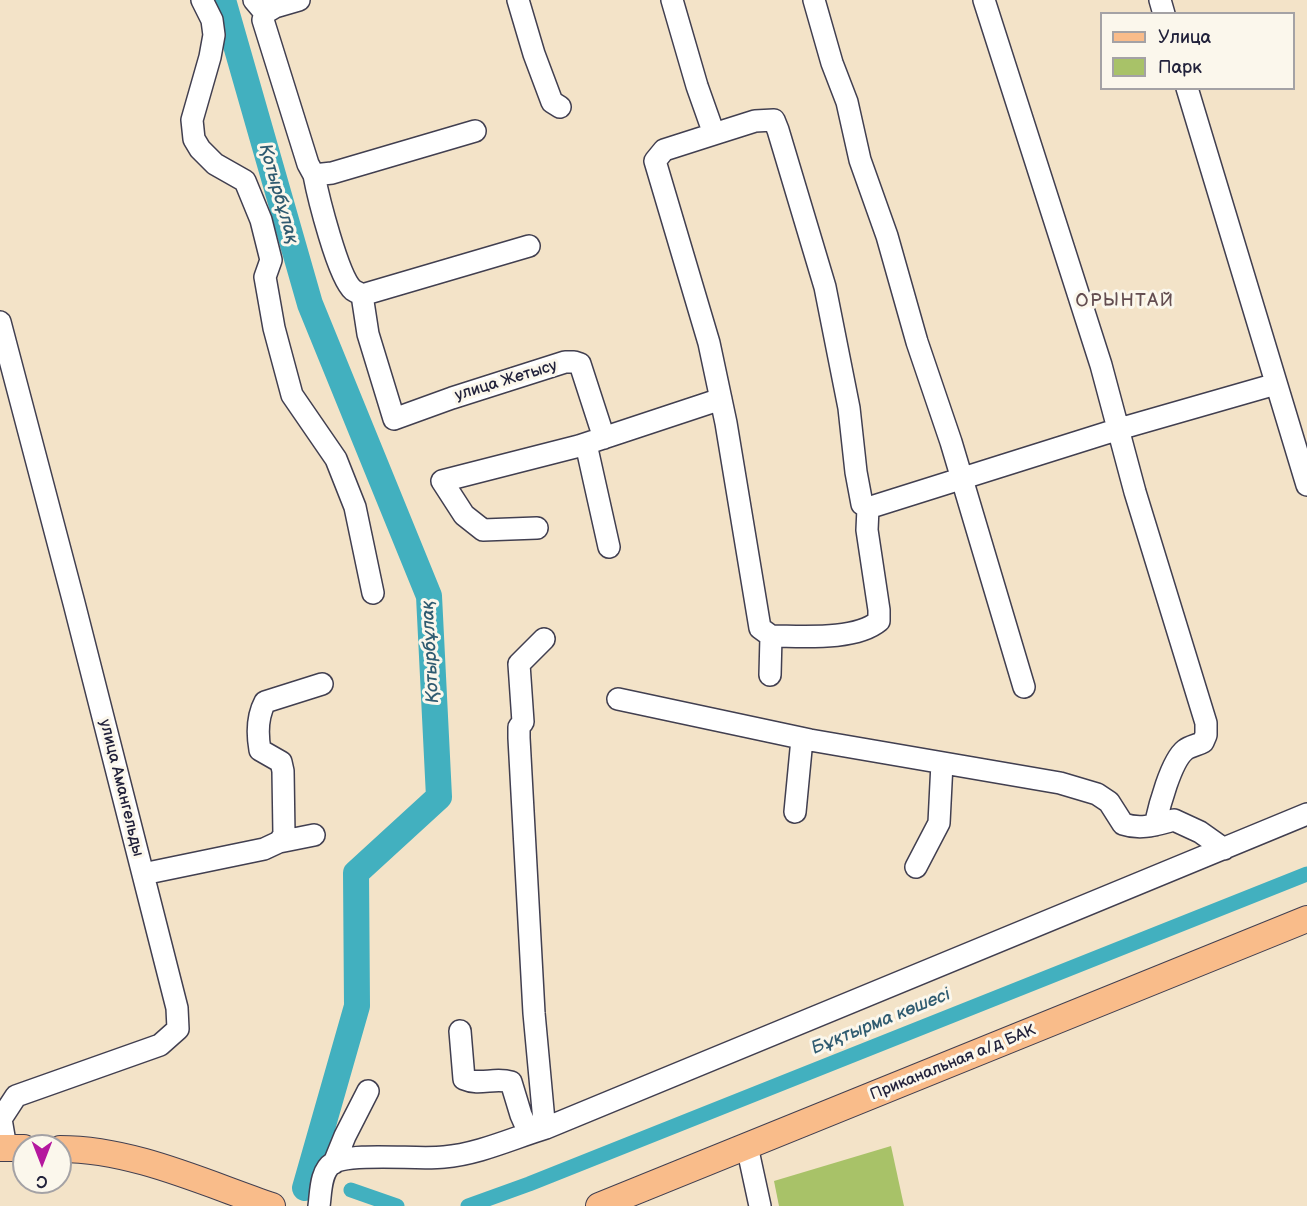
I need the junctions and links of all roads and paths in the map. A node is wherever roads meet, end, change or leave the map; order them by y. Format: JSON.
{"nodes":[{"id":1,"x":202,"y":0,"type":"edge"},
{"id":2,"x":299,"y":0,"type":"edge"},
{"id":3,"x":518,"y":0,"type":"edge"},
{"id":4,"x":672,"y":0,"type":"edge"},
{"id":5,"x":814,"y":0,"type":"edge"},
{"id":6,"x":984,"y":0,"type":"edge"},
{"id":7,"x":259,"y":6,"type":"edge"},
{"id":8,"x":1188,"y":90,"type":"edge"},
{"id":9,"x":560,"y":107,"type":"dead end"},
{"id":10,"x":475,"y":130,"type":"dead end"},
{"id":11,"x":714,"y":134,"type":"junction"},
{"id":12,"x":314,"y":175,"type":"junction"},
{"id":13,"x":529,"y":246,"type":"dead end"},
{"id":14,"x":362,"y":295,"type":"junction"},
{"id":15,"x":0,"y":322,"type":"edge"},
{"id":16,"x":1276,"y":384,"type":"junction"},
{"id":17,"x":721,"y":399,"type":"junction"},
{"id":18,"x":1119,"y":429,"type":"junction"},
{"id":19,"x":595,"y":441,"type":"junction"},
{"id":20,"x":961,"y":479,"type":"junction"},
{"id":21,"x":1307,"y":485,"type":"edge"},
{"id":22,"x":868,"y":508,"type":"junction"},
{"id":23,"x":537,"y":528,"type":"dead end"},
{"id":24,"x":609,"y":547,"type":"dead end"},
{"id":25,"x":373,"y":593,"type":"dead end"},
{"id":26,"x":771,"y":636,"type":"junction"},
{"id":27,"x":544,"y":639,"type":"dead end"},
{"id":28,"x":770,"y":675,"type":"dead end"},
{"id":29,"x":322,"y":684,"type":"dead end"},
{"id":30,"x":1024,"y":687,"type":"dead end"},
{"id":31,"x":618,"y":699,"type":"dead end"},
{"id":32,"x":802,"y":739,"type":"junction"},
{"id":33,"x":942,"y":763,"type":"junction"},
{"id":34,"x":795,"y":812,"type":"dead end"},
{"id":35,"x":1307,"y":814,"type":"edge"},
{"id":36,"x":1155,"y":825,"type":"junction"},
{"id":37,"x":314,"y":835,"type":"dead end"},
{"id":38,"x":279,"y":842,"type":"junction"},
{"id":39,"x":1224,"y":849,"type":"junction"},
{"id":40,"x":916,"y":867,"type":"dead end"},
{"id":41,"x":143,"y":874,"type":"junction"},
{"id":42,"x":1307,"y":919,"type":"edge"},
{"id":43,"x":460,"y":1031,"type":"dead end"},
{"id":44,"x":368,"y":1091,"type":"dead end"},
{"id":45,"x":538,"y":1131,"type":"junction"},
{"id":46,"x":747,"y":1146,"type":"junction"},
{"id":47,"x":10,"y":1148,"type":"edge"},
{"id":48,"x":72,"y":1149,"type":"edge"},
{"id":49,"x":334,"y":1163,"type":"junction"},
{"id":50,"x":606,"y":1205,"type":"edge"},
{"id":51,"x":272,"y":1206,"type":"edge"},
{"id":52,"x":319,"y":1206,"type":"edge"},
{"id":53,"x":760,"y":1206,"type":"edge"}],
"edges":[{"from":1,"to":25,"type":"street"},
{"from":2,"to":7,"type":"street"},
{"from":3,"to":9,"type":"street"},
{"from":4,"to":11,"type":"street"},
{"from":5,"to":20,"type":"street"},
{"from":6,"to":18,"type":"street"},
{"from":7,"to":12,"type":"street"},
{"from":8,"to":16,"type":"street"},
{"from":10,"to":12,"type":"street"},
{"from":11,"to":17,"type":"street"},
{"from":11,"to":22,"type":"street"},
{"from":12,"to":14,"type":"street"},
{"from":13,"to":14,"type":"street"},
{"from":14,"to":19,"type":"street","name":"улица Жетысу"},
{"from":15,"to":41,"type":"street","name":"улица Амангельды"},
{"from":16,"to":18,"type":"street"},
{"from":16,"to":21,"type":"street"},
{"from":17,"to":19,"type":"street"},
{"from":17,"to":26,"type":"street"},
{"from":18,"to":20,"type":"street"},
{"from":18,"to":36,"type":"street"},
{"from":19,"to":23,"type":"street"},
{"from":19,"to":24,"type":"street"},
{"from":20,"to":22,"type":"street"},
{"from":20,"to":30,"type":"street"},
{"from":22,"to":26,"type":"street"},
{"from":26,"to":28,"type":"street"},
{"from":27,"to":45,"type":"street"},
{"from":29,"to":38,"type":"street"},
{"from":31,"to":32,"type":"street"},
{"from":32,"to":33,"type":"street"},
{"from":32,"to":34,"type":"street"},
{"from":33,"to":36,"type":"street"},
{"from":33,"to":40,"type":"street"},
{"from":35,"to":39,"type":"street"},
{"from":36,"to":39,"type":"street"},
{"from":37,"to":38,"type":"street"},
{"from":38,"to":41,"type":"street"},
{"from":39,"to":45,"type":"street"},
{"from":41,"to":47,"type":"street","name":"улица Амангельды"},
{"from":42,"to":46,"type":"main road","name":"Приканальная а/д БАК"},
{"from":43,"to":45,"type":"street"},
{"from":44,"to":49,"type":"street"},
{"from":45,"to":49,"type":"street"},
{"from":46,"to":50,"type":"main road","name":"Приканальная а/д БАК"},
{"from":46,"to":53,"type":"street"},
{"from":48,"to":51,"type":"main road"},
{"from":49,"to":52,"type":"street"}]}
